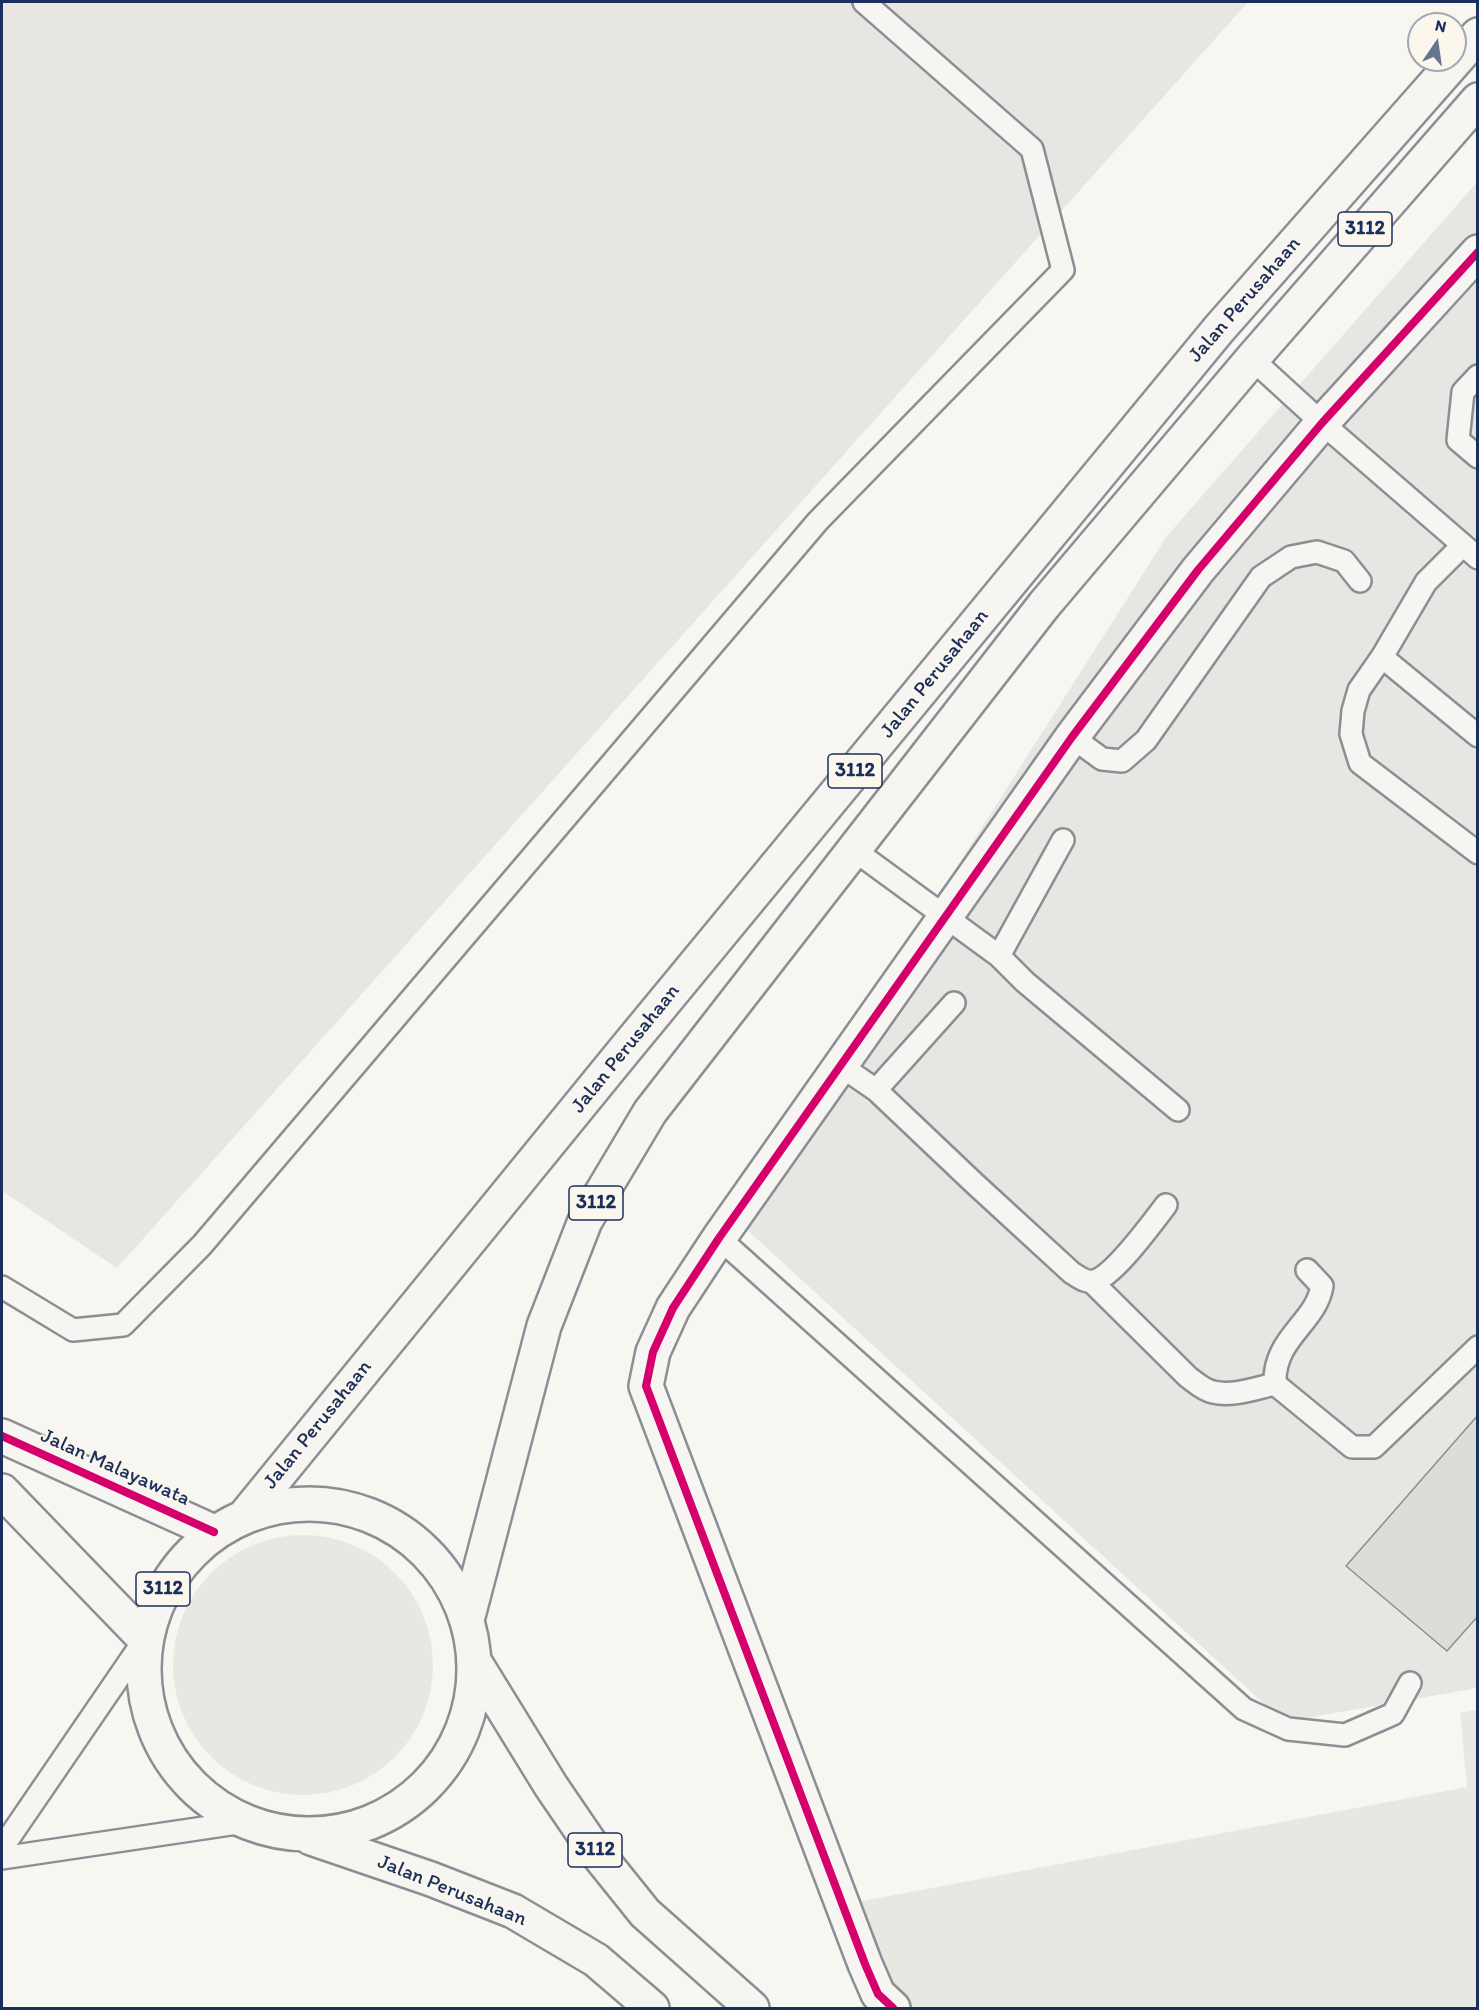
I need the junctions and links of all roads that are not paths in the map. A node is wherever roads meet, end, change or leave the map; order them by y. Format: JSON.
{"nodes":[{"id":1,"x":864,"y":2,"type":"edge"},
{"id":2,"x":1478,"y":35,"type":"edge"},
{"id":3,"x":1478,"y":100,"type":"edge"},
{"id":4,"x":1478,"y":252,"type":"edge"},
{"id":5,"x":1252,"y":359,"type":"junction"},
{"id":6,"x":1478,"y":376,"type":"edge"},
{"id":7,"x":1322,"y":423,"type":"junction"},
{"id":8,"x":1478,"y":457,"type":"edge"},
{"id":9,"x":1470,"y":551,"type":"edge"},
{"id":10,"x":1360,"y":581,"type":"dead end"},
{"id":11,"x":1382,"y":657,"type":"junction"},
{"id":12,"x":1478,"y":736,"type":"edge"},
{"id":13,"x":1072,"y":737,"type":"junction"},
{"id":14,"x":1063,"y":840,"type":"dead end"},
{"id":15,"x":854,"y":850,"type":"junction"},
{"id":16,"x":1478,"y":853,"type":"edge"},
{"id":17,"x":946,"y":917,"type":"junction"},
{"id":18,"x":999,"y":956,"type":"junction"},
{"id":19,"x":954,"y":1003,"type":"dead end"},
{"id":20,"x":841,"y":1066,"type":"junction"},
{"id":21,"x":876,"y":1090,"type":"junction"},
{"id":22,"x":1178,"y":1110,"type":"dead end"},
{"id":23,"x":1166,"y":1205,"type":"dead end"},
{"id":24,"x":718,"y":1238,"type":"junction"},
{"id":25,"x":1307,"y":1270,"type":"dead end"},
{"id":26,"x":1092,"y":1282,"type":"junction"},
{"id":27,"x":2,"y":1287,"type":"edge"},
{"id":28,"x":1478,"y":1347,"type":"edge"},
{"id":29,"x":1275,"y":1384,"type":"junction"},
{"id":30,"x":2,"y":1436,"type":"edge"},
{"id":31,"x":2,"y":1491,"type":"edge"},
{"id":32,"x":244,"y":1517,"type":"junction"},
{"id":33,"x":214,"y":1532,"type":"junction"},
{"id":34,"x":467,"y":1620,"type":"junction"},
{"id":35,"x":145,"y":1639,"type":"junction"},
{"id":36,"x":474,"y":1661,"type":"junction"},
{"id":37,"x":1410,"y":1683,"type":"dead end"},
{"id":38,"x":244,"y":1822,"type":"junction"},
{"id":39,"x":299,"y":1834,"type":"junction"},
{"id":40,"x":2,"y":1848,"type":"edge"},
{"id":41,"x":2,"y":1858,"type":"edge"},
{"id":42,"x":652,"y":2008,"type":"edge"},
{"id":43,"x":752,"y":2008,"type":"edge"},
{"id":44,"x":892,"y":2008,"type":"edge"}],
"edges":[{"from":1,"to":27,"type":"lane"},
{"from":2,"to":32,"type":"main road","name":"Jalan Perusahaan","number":"3112"},
{"from":3,"to":5,"type":"main road","name":"Jalan Perusahaan","number":"3112"},
{"from":4,"to":7,"type":"main road"},
{"from":5,"to":7,"type":"lane"},
{"from":5,"to":15,"type":"main road","name":"Jalan Perusahaan","number":"3112"},
{"from":6,"to":8,"type":"lane"},
{"from":7,"to":9,"type":"lane"},
{"from":7,"to":13,"type":"main road"},
{"from":9,"to":11,"type":"lane"},
{"from":10,"to":13,"type":"lane"},
{"from":11,"to":12,"type":"lane"},
{"from":11,"to":16,"type":"lane"},
{"from":13,"to":17,"type":"main road"},
{"from":14,"to":18,"type":"lane"},
{"from":15,"to":17,"type":"lane"},
{"from":15,"to":34,"type":"main road","name":"Jalan Perusahaan","number":"3112"},
{"from":17,"to":18,"type":"lane"},
{"from":17,"to":20,"type":"main road"},
{"from":18,"to":22,"type":"lane"},
{"from":19,"to":21,"type":"lane"},
{"from":20,"to":21,"type":"lane"},
{"from":20,"to":24,"type":"main road"},
{"from":21,"to":26,"type":"lane"},
{"from":23,"to":26,"type":"lane"},
{"from":24,"to":37,"type":"lane"},
{"from":24,"to":44,"type":"main road"},
{"from":25,"to":29,"type":"lane"},
{"from":26,"to":29,"type":"lane"},
{"from":28,"to":29,"type":"lane"},
{"from":30,"to":33,"type":"main road","name":"Jalan Malayawata"},
{"from":31,"to":35,"type":"main road"},
{"from":32,"to":33,"type":"main road","number":"3112"},
{"from":32,"to":34,"type":"main road","number":"3112"},
{"from":33,"to":35,"type":"main road","number":"3112"},
{"from":34,"to":36,"type":"main road","number":"3112"},
{"from":35,"to":38,"type":"main road","number":"3112"},
{"from":35,"to":40,"type":"lane"},
{"from":36,"to":39,"type":"main road","number":"3112"},
{"from":36,"to":43,"type":"main road","number":"3112"},
{"from":38,"to":39,"type":"main road","number":"3112"},
{"from":38,"to":41,"type":"lane"},
{"from":39,"to":42,"type":"main road","name":"Jalan Perusahaan","number":"3112"}]}
